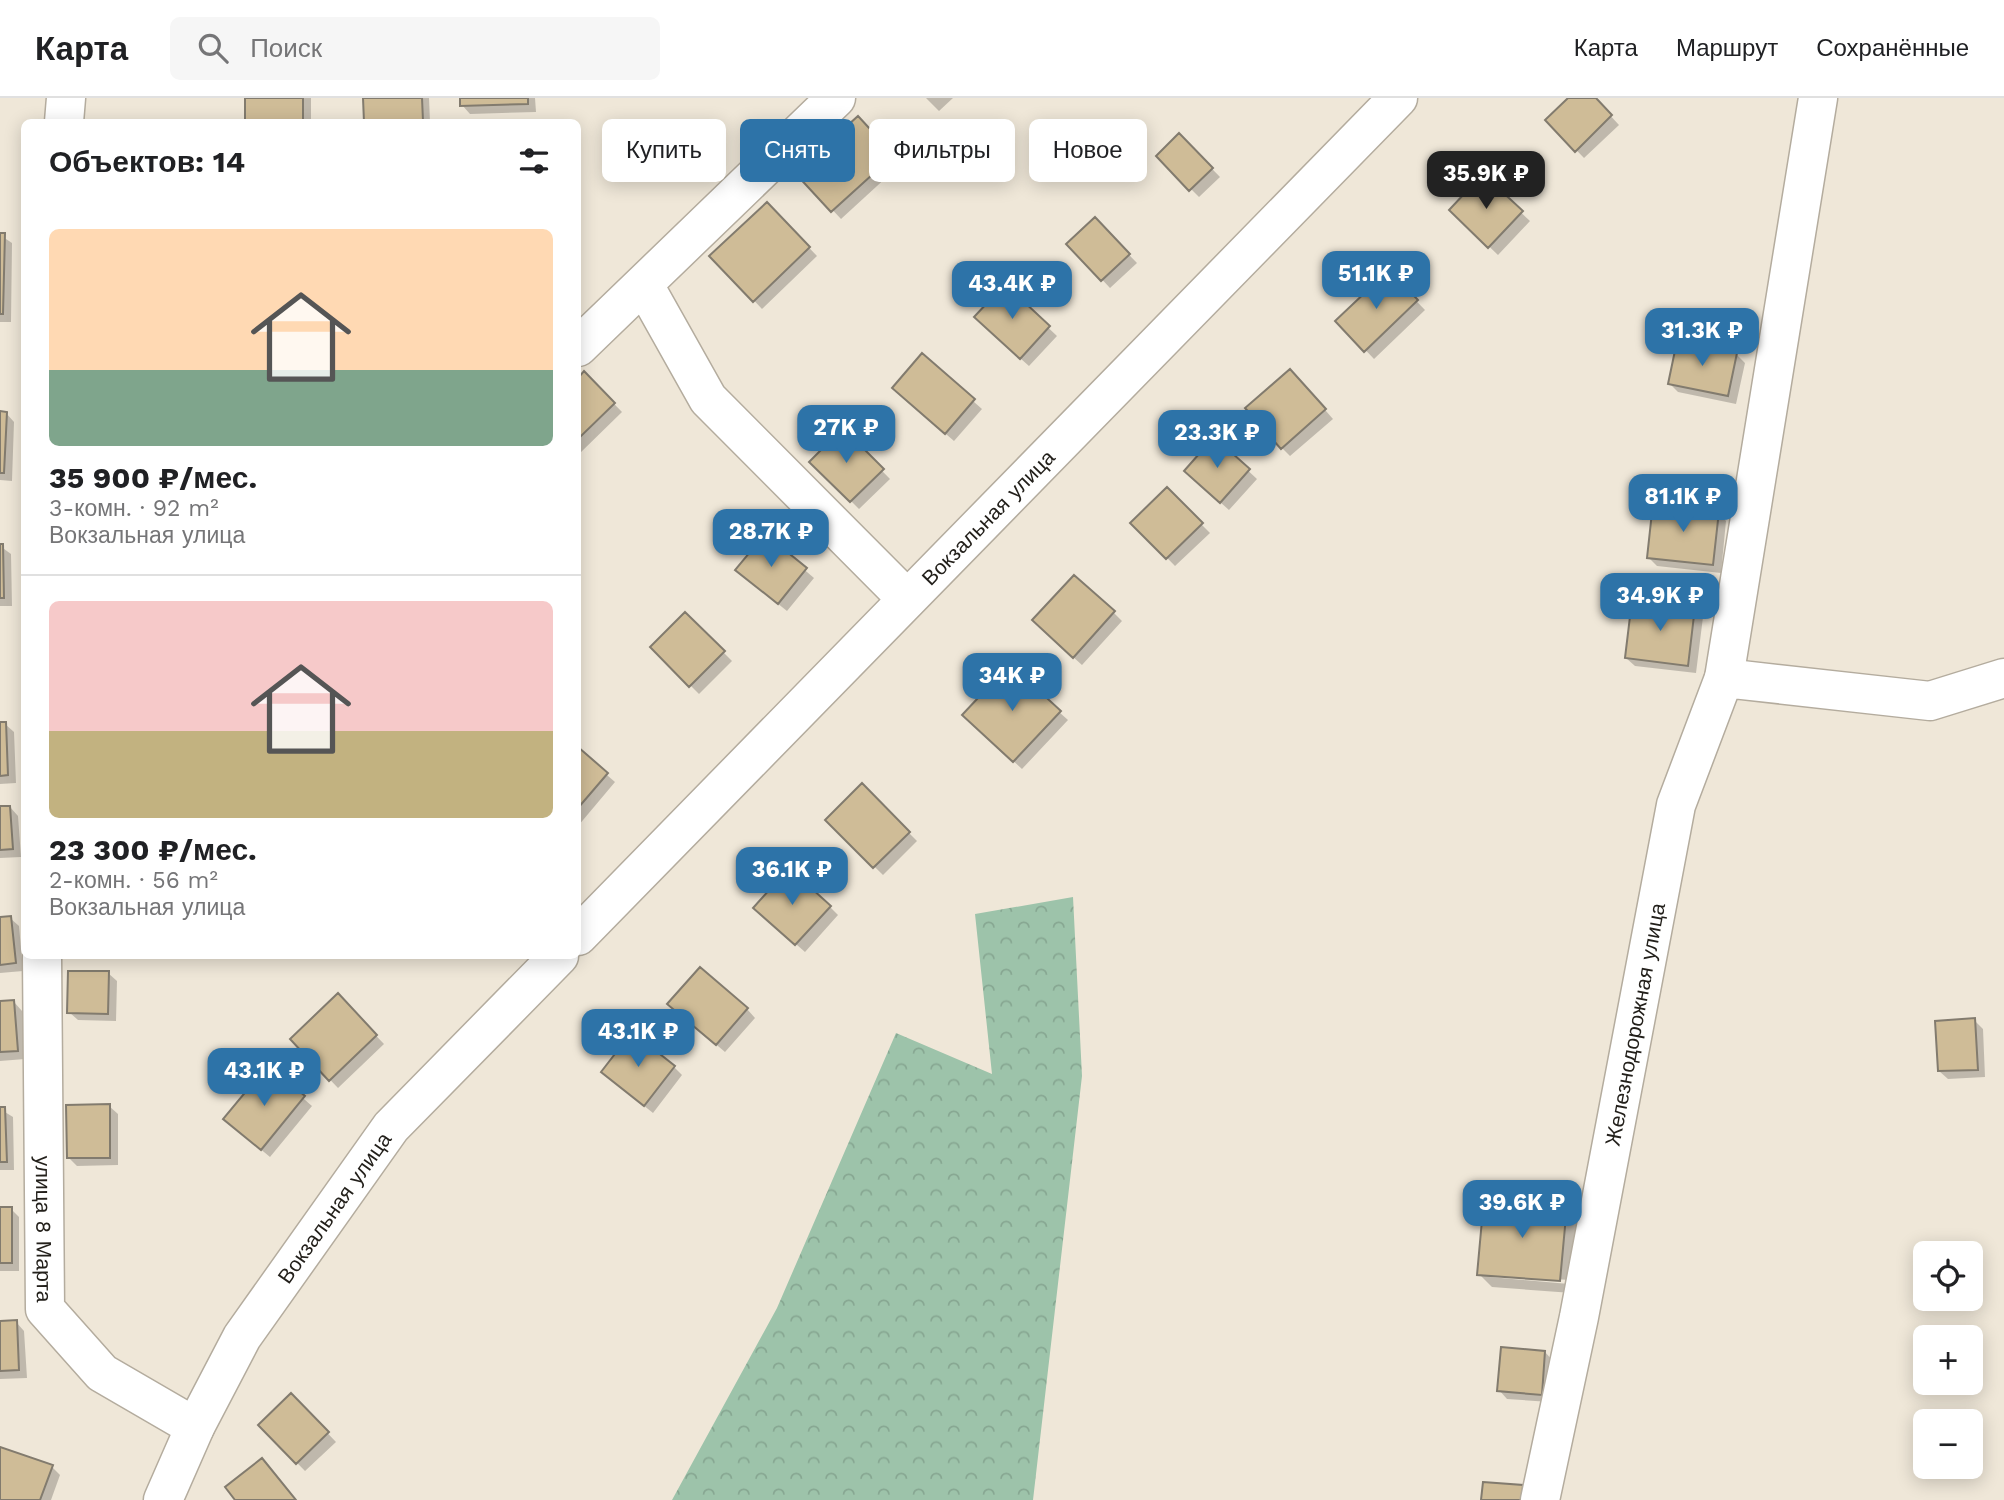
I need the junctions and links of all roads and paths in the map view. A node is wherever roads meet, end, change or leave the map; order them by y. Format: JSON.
{"nodes":[{"id":1,"x":66,"y":98,"type":"edge"},
{"id":2,"x":836,"y":98,"type":"edge"},
{"id":3,"x":1398,"y":98,"type":"edge"},
{"id":4,"x":1818,"y":98,"type":"edge"},
{"id":5,"x":64,"y":119,"type":"edge"},
{"id":6,"x":644,"y":285,"type":"junction"},
{"id":7,"x":581,"y":343,"type":"edge"},
{"id":8,"x":907,"y":599,"type":"junction"},
{"id":9,"x":1724,"y":678,"type":"junction"},
{"id":10,"x":2004,"y":678,"type":"edge"},
{"id":11,"x":581,"y":933,"type":"edge"},
{"id":12,"x":42,"y":959,"type":"edge"},
{"id":13,"x":556,"y":959,"type":"edge"},
{"id":14,"x":195,"y":1427,"type":"junction"},
{"id":15,"x":163,"y":1500,"type":"edge"},
{"id":16,"x":1540,"y":1500,"type":"edge"}],
"edges":[{"from":1,"to":5,"type":"street"},
{"from":2,"to":6,"type":"street"},
{"from":3,"to":8,"type":"street","name":"Вокзальная улица"},
{"from":4,"to":9,"type":"street","name":"Железнодорожная улица"},
{"from":6,"to":7,"type":"street"},
{"from":6,"to":8,"type":"street"},
{"from":8,"to":11,"type":"street","name":"Вокзальная улица"},
{"from":9,"to":10,"type":"street"},
{"from":9,"to":16,"type":"street","name":"Железнодорожная улица"},
{"from":12,"to":14,"type":"street","name":"улица 8 Марта"},
{"from":13,"to":14,"type":"street","name":"Вокзальная улица"},
{"from":14,"to":15,"type":"street","name":"Вокзальная улица"}]}
